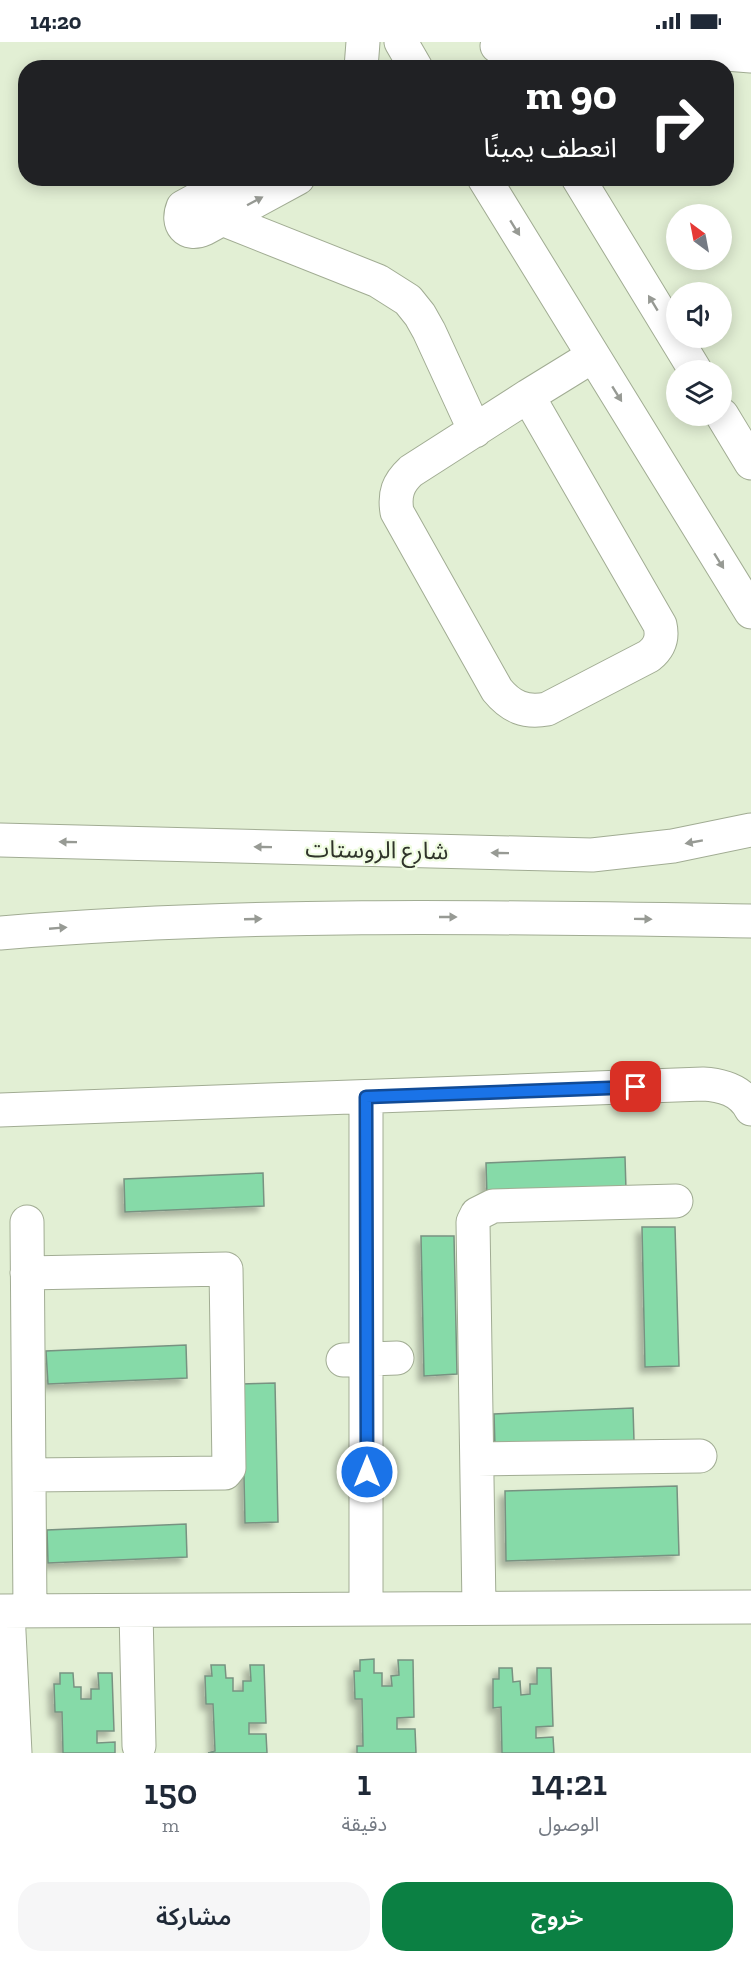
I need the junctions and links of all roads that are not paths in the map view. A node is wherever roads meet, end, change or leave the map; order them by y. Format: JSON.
{"nodes":[{"id":1,"x":363,"y":42,"type":"edge"},
{"id":2,"x":401,"y":42,"type":"edge"},
{"id":3,"x":500,"y":52,"type":"edge"},
{"id":4,"x":751,"y":56,"type":"edge"},
{"id":5,"x":362,"y":60,"type":"edge"},
{"id":6,"x":411,"y":60,"type":"edge"},
{"id":7,"x":221,"y":186,"type":"edge"},
{"id":8,"x":283,"y":186,"type":"edge"},
{"id":9,"x":489,"y":186,"type":"edge"},
{"id":10,"x":583,"y":186,"type":"edge"},
{"id":11,"x":222,"y":219,"type":"junction"},
{"id":12,"x":594,"y":356,"type":"junction"},
{"id":13,"x":689,"y":360,"type":"edge"},
{"id":14,"x":528,"y":396,"type":"junction"},
{"id":15,"x":729,"y":426,"type":"edge"},
{"id":16,"x":475,"y":430,"type":"junction"},
{"id":17,"x":751,"y":463,"type":"edge"},
{"id":18,"x":751,"y":612,"type":"edge"},
{"id":19,"x":751,"y":830,"type":"edge"},
{"id":20,"x":0,"y":840,"type":"edge"},
{"id":21,"x":751,"y":921,"type":"edge"},
{"id":22,"x":0,"y":933,"type":"edge"},
{"id":23,"x":366,"y":1097,"type":"junction"},
{"id":24,"x":751,"y":1109,"type":"edge"},
{"id":25,"x":0,"y":1110,"type":"edge"},
{"id":26,"x":676,"y":1201,"type":"dead end"},
{"id":27,"x":27,"y":1222,"type":"dead end"},
{"id":28,"x":27,"y":1272,"type":"junction"},
{"id":29,"x":700,"y":1456,"type":"dead end"},
{"id":30,"x":477,"y":1459,"type":"junction"},
{"id":31,"x":28,"y":1475,"type":"junction"},
{"id":32,"x":479,"y":1607,"type":"junction"},
{"id":33,"x":751,"y":1607,"type":"edge"},
{"id":34,"x":366,"y":1608,"type":"junction"},
{"id":35,"x":13,"y":1611,"type":"edge"},
{"id":36,"x":136,"y":1611,"type":"junction"},
{"id":37,"x":139,"y":1746,"type":"dead end"},
{"id":38,"x":15,"y":1753,"type":"edge"}],
"edges":[{"from":1,"to":5,"type":"street"},
{"from":2,"to":6,"type":"street"},
{"from":3,"to":4,"type":"street"},
{"from":7,"to":11,"type":"street"},
{"from":11,"to":8,"type":"street","one_way":true},
{"from":9,"to":12,"type":"street","one_way":true},
{"from":13,"to":10,"type":"street","one_way":true},
{"from":11,"to":16,"type":"street"},
{"from":12,"to":14,"type":"street"},
{"from":12,"to":18,"type":"street","one_way":true},
{"from":14,"to":16,"type":"street"},
{"from":14,"to":16,"type":"street"},
{"from":15,"to":17,"type":"street"},
{"from":19,"to":20,"type":"street","name":"شارع الروستات","one_way":true},
{"from":22,"to":21,"type":"street","one_way":true},
{"from":23,"to":24,"type":"street"},
{"from":23,"to":25,"type":"street"},
{"from":23,"to":34,"type":"street"},
{"from":26,"to":30,"type":"street"},
{"from":27,"to":28,"type":"street"},
{"from":28,"to":31,"type":"street"},
{"from":28,"to":31,"type":"street"},
{"from":29,"to":30,"type":"street"},
{"from":30,"to":32,"type":"street"},
{"from":31,"to":35,"type":"street"},
{"from":32,"to":33,"type":"street"},
{"from":32,"to":34,"type":"street"},
{"from":34,"to":36,"type":"street"},
{"from":35,"to":36,"type":"street"},
{"from":35,"to":38,"type":"street"},
{"from":36,"to":37,"type":"street"}]}
